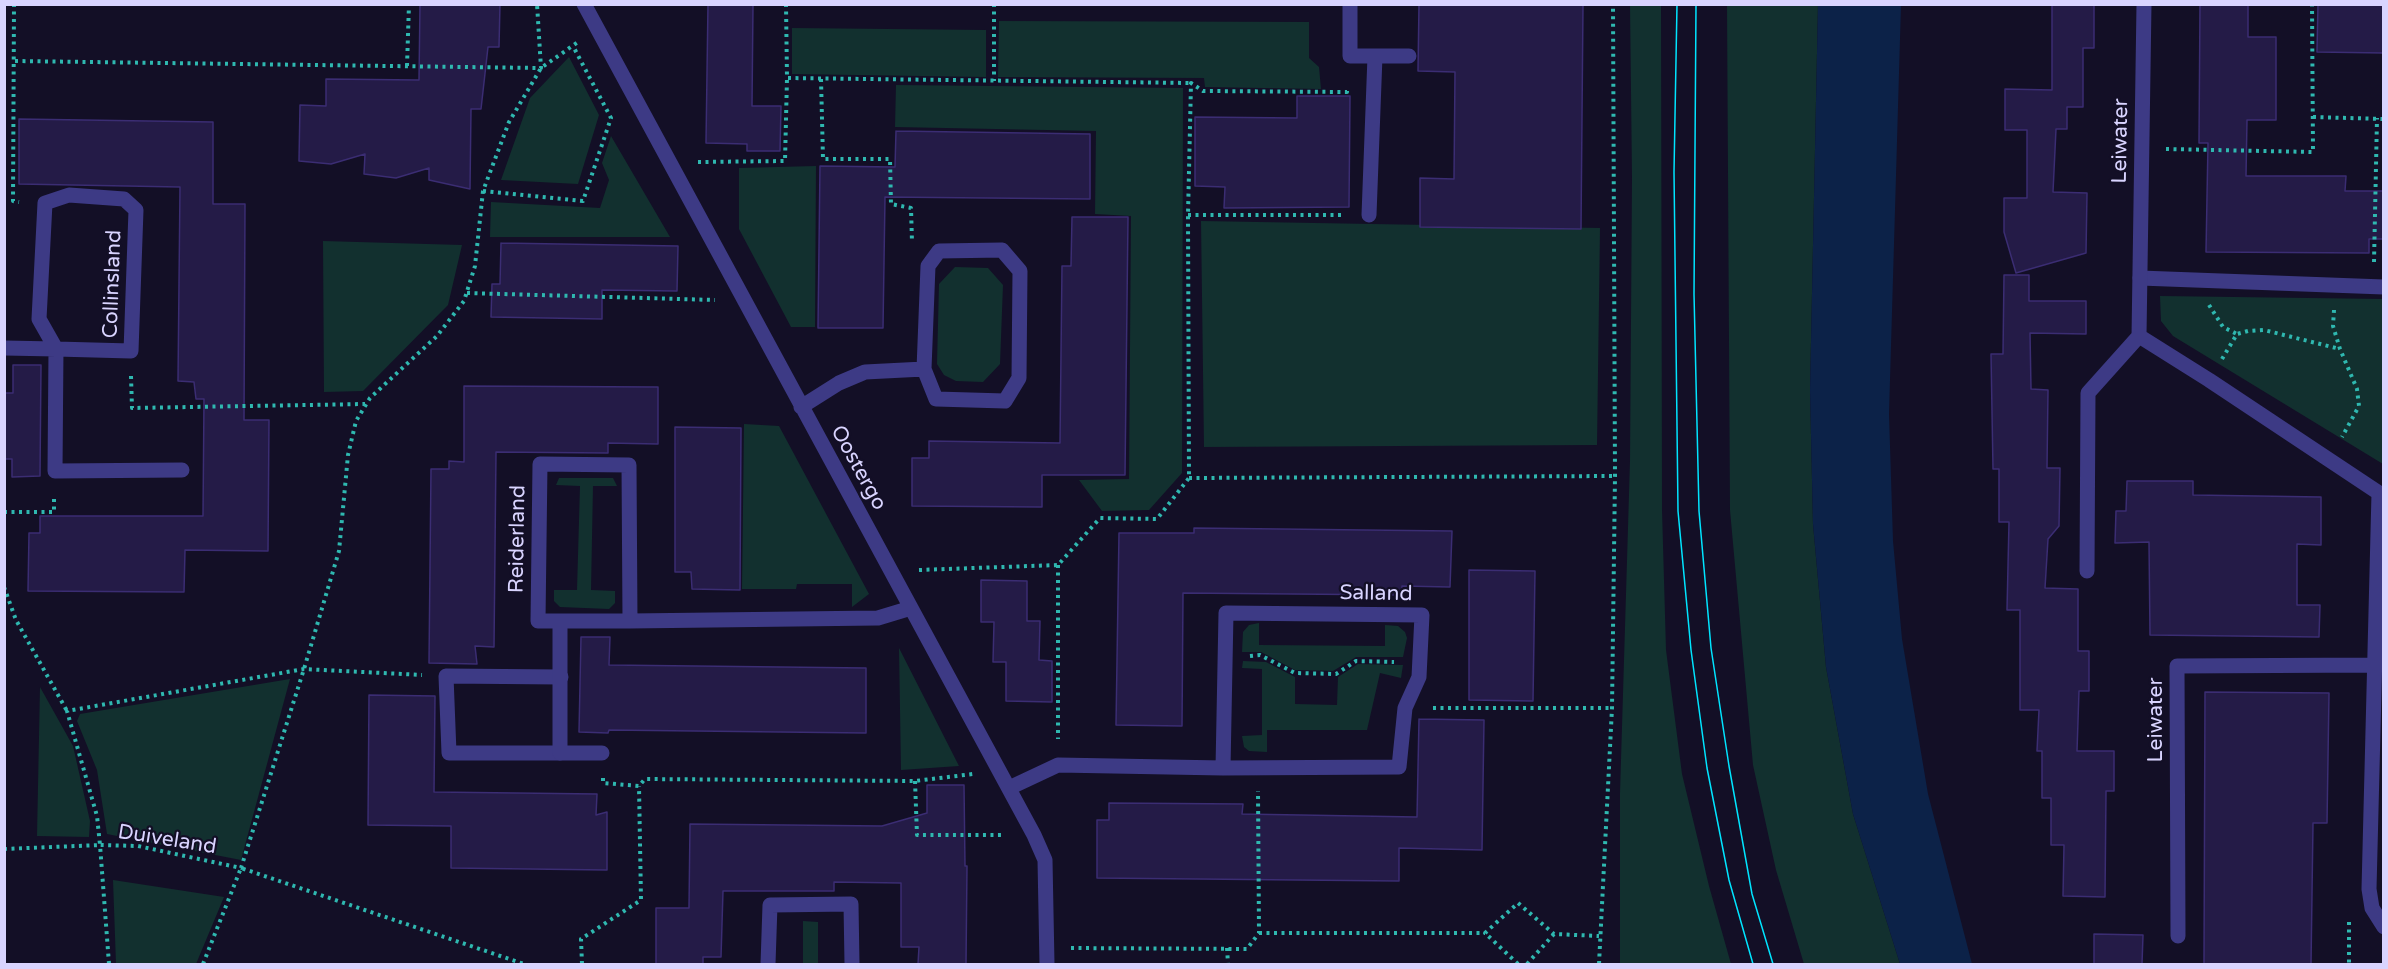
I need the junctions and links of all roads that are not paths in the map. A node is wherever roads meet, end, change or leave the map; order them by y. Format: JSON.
{"nodes":[{"id":1,"x":584,"y":4,"type":"edge"},
{"id":2,"x":1350,"y":4,"type":"edge"},
{"id":3,"x":2144,"y":4,"type":"edge"},
{"id":4,"x":1375,"y":56,"type":"junction"},
{"id":5,"x":1409,"y":56,"type":"dead end"},
{"id":6,"x":1369,"y":216,"type":"road end"},
{"id":7,"x":2140,"y":278,"type":"junction"},
{"id":8,"x":2378,"y":286,"type":"edge"},
{"id":9,"x":2139,"y":336,"type":"junction"},
{"id":10,"x":4,"y":348,"type":"edge"},
{"id":11,"x":56,"y":349,"type":"junction"},
{"id":12,"x":924,"y":369,"type":"junction"},
{"id":13,"x":801,"y":407,"type":"junction"},
{"id":14,"x":182,"y":470,"type":"dead end"},
{"id":15,"x":2087,"y":571,"type":"dead end"},
{"id":16,"x":911,"y":608,"type":"junction"},
{"id":17,"x":560,"y":621,"type":"junction"},
{"id":18,"x":630,"y":621,"type":"junction"},
{"id":19,"x":2375,"y":665,"type":"junction"},
{"id":20,"x":561,"y":677,"type":"junction"},
{"id":21,"x":560,"y":753,"type":"junction"},
{"id":22,"x":602,"y":753,"type":"road end"},
{"id":23,"x":1224,"y":768,"type":"junction"},
{"id":24,"x":1009,"y":788,"type":"junction"},
{"id":25,"x":2384,"y":927,"type":"edge"},
{"id":26,"x":2178,"y":936,"type":"dead end"},
{"id":27,"x":768,"y":964,"type":"edge"},
{"id":28,"x":852,"y":964,"type":"edge"},
{"id":29,"x":1047,"y":964,"type":"edge"}],
"edges":[{"from":1,"to":13,"type":"street","name":"Oostergo"},
{"from":2,"to":4,"type":"street"},
{"from":3,"to":7,"type":"street","name":"Leiwater"},
{"from":4,"to":5,"type":"street"},
{"from":4,"to":6,"type":"street"},
{"from":7,"to":8,"type":"street"},
{"from":7,"to":9,"type":"street","name":"Leiwater"},
{"from":9,"to":15,"type":"street"},
{"from":9,"to":19,"type":"street"},
{"from":10,"to":11,"type":"street","name":"Collinsland"},
{"from":11,"to":11,"type":"street","name":"Collinsland"},
{"from":11,"to":14,"type":"street"},
{"from":12,"to":12,"type":"street"},
{"from":12,"to":13,"type":"street"},
{"from":13,"to":16,"type":"street","name":"Oostergo"},
{"from":16,"to":18,"type":"street","name":"Reiderland"},
{"from":16,"to":24,"type":"street","name":"Oostergo"},
{"from":17,"to":18,"type":"street","name":"Reiderland"},
{"from":17,"to":18,"type":"street","name":"Reiderland"},
{"from":17,"to":20,"type":"street"},
{"from":19,"to":25,"type":"street"},
{"from":19,"to":26,"type":"street","name":"Leiwater"},
{"from":20,"to":21,"type":"street"},
{"from":20,"to":21,"type":"street"},
{"from":21,"to":22,"type":"street"},
{"from":23,"to":23,"type":"street","name":"Salland"},
{"from":23,"to":24,"type":"street","name":"Salland"},
{"from":24,"to":29,"type":"street","name":"Oostergo"},
{"from":27,"to":28,"type":"street"}]}
